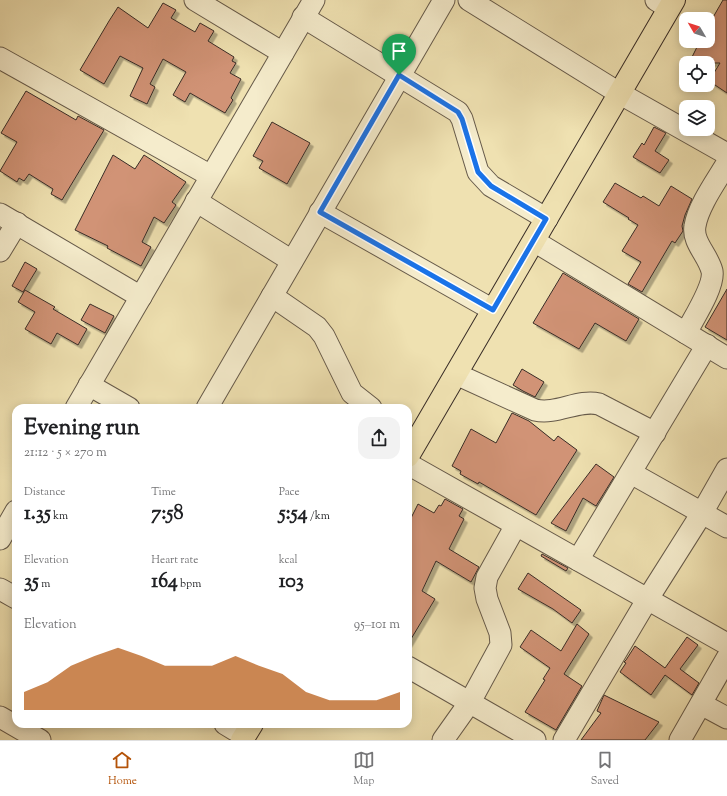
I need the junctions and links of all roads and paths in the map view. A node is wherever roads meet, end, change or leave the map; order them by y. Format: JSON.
{"nodes":[{"id":1,"x":195,"y":0,"type":"edge"},
{"id":2,"x":444,"y":0,"type":"edge"},
{"id":3,"x":469,"y":0,"type":"edge"},
{"id":4,"x":667,"y":3,"type":"edge"},
{"id":5,"x":308,"y":9,"type":"edge"},
{"id":6,"x":283,"y":53,"type":"junction"},
{"id":7,"x":0,"y":58,"type":"edge"},
{"id":8,"x":399,"y":75,"type":"junction"},
{"id":9,"x":620,"y":93,"type":"junction"},
{"id":10,"x":727,"y":154,"type":"edge"},
{"id":11,"x":727,"y":163,"type":"edge"},
{"id":12,"x":211,"y":176,"type":"junction"},
{"id":13,"x":196,"y":202,"type":"junction"},
{"id":14,"x":320,"y":212,"type":"junction"},
{"id":15,"x":8,"y":218,"type":"edge"},
{"id":16,"x":546,"y":219,"type":"junction"},
{"id":17,"x":534,"y":241,"type":"junction"},
{"id":18,"x":0,"y":252,"type":"edge"},
{"id":19,"x":292,"y":261,"type":"junction"},
{"id":20,"x":272,"y":296,"type":"junction"},
{"id":21,"x":141,"y":297,"type":"junction"},
{"id":22,"x":493,"y":310,"type":"junction"},
{"id":23,"x":686,"y":333,"type":"junction"},
{"id":24,"x":707,"y":345,"type":"junction"},
{"id":25,"x":727,"y":358,"type":"edge"},
{"id":26,"x":456,"y":374,"type":"junction"},
{"id":27,"x":89,"y":385,"type":"junction"},
{"id":28,"x":78,"y":404,"type":"edge"},
{"id":29,"x":122,"y":404,"type":"edge"},
{"id":30,"x":209,"y":404,"type":"edge"},
{"id":31,"x":366,"y":404,"type":"edge"},
{"id":32,"x":655,"y":432,"type":"junction"},
{"id":33,"x":412,"y":442,"type":"edge"},
{"id":34,"x":412,"y":466,"type":"edge"},
{"id":35,"x":727,"y":469,"type":"edge"},
{"id":36,"x":630,"y":473,"type":"junction"},
{"id":37,"x":702,"y":513,"type":"junction"},
{"id":38,"x":12,"y":518,"type":"edge"},
{"id":39,"x":516,"y":525,"type":"junction"},
{"id":40,"x":727,"y":527,"type":"edge"},
{"id":41,"x":0,"y":539,"type":"edge"},
{"id":42,"x":578,"y":560,"type":"junction"},
{"id":43,"x":0,"y":589,"type":"edge"},
{"id":44,"x":12,"y":596,"type":"edge"},
{"id":45,"x":647,"y":600,"type":"junction"},
{"id":46,"x":727,"y":644,"type":"edge"},
{"id":47,"x":727,"y":658,"type":"edge"},
{"id":48,"x":412,"y":669,"type":"edge"},
{"id":49,"x":470,"y":702,"type":"junction"},
{"id":50,"x":701,"y":704,"type":"junction"},
{"id":51,"x":0,"y":717,"type":"edge"},
{"id":52,"x":727,"y":718,"type":"edge"},
{"id":53,"x":12,"y":726,"type":"edge"},
{"id":54,"x":234,"y":728,"type":"edge"},
{"id":55,"x":19,"y":731,"type":"edge"},
{"id":56,"x":246,"y":733,"type":"edge"},
{"id":57,"x":40,"y":740,"type":"edge"},
{"id":58,"x":443,"y":740,"type":"edge"},
{"id":59,"x":535,"y":740,"type":"edge"},
{"id":60,"x":564,"y":740,"type":"edge"},
{"id":61,"x":680,"y":740,"type":"edge"}],
"edges":[{"from":1,"to":6,"type":"street"},
{"from":2,"to":8,"type":"street"},
{"from":3,"to":9,"type":"street"},
{"from":4,"to":9,"type":"main road"},
{"from":5,"to":6,"type":"street"},
{"from":5,"to":8,"type":"street"},
{"from":6,"to":12,"type":"street"},
{"from":7,"to":12,"type":"street"},
{"from":8,"to":14,"type":"street"},
{"from":8,"to":16,"type":"street"},
{"from":9,"to":10,"type":"street"},
{"from":9,"to":16,"type":"main road"},
{"from":11,"to":23,"type":"street"},
{"from":12,"to":13,"type":"street"},
{"from":13,"to":19,"type":"street"},
{"from":13,"to":21,"type":"street"},
{"from":14,"to":19,"type":"street"},
{"from":14,"to":22,"type":"street"},
{"from":15,"to":18,"type":"street"},
{"from":15,"to":21,"type":"street"},
{"from":16,"to":17,"type":"main road"},
{"from":17,"to":22,"type":"main road"},
{"from":17,"to":23,"type":"street"},
{"from":19,"to":20,"type":"street"},
{"from":20,"to":30,"type":"street"},
{"from":20,"to":31,"type":"street"},
{"from":21,"to":27,"type":"street"},
{"from":22,"to":26,"type":"main road"},
{"from":23,"to":24,"type":"street"},
{"from":24,"to":25,"type":"street"},
{"from":24,"to":32,"type":"street"},
{"from":26,"to":32,"type":"street"},
{"from":26,"to":33,"type":"main road"},
{"from":27,"to":28,"type":"street"},
{"from":27,"to":29,"type":"street"},
{"from":32,"to":36,"type":"street"},
{"from":34,"to":39,"type":"street"},
{"from":35,"to":37,"type":"street"},
{"from":36,"to":37,"type":"street"},
{"from":36,"to":42,"type":"street"},
{"from":37,"to":40,"type":"street"},
{"from":37,"to":45,"type":"street"},
{"from":38,"to":41,"type":"street"},
{"from":39,"to":42,"type":"street"},
{"from":39,"to":49,"type":"street"},
{"from":42,"to":45,"type":"street"},
{"from":43,"to":44,"type":"street"},
{"from":45,"to":46,"type":"street"},
{"from":45,"to":60,"type":"street"},
{"from":47,"to":50,"type":"street"},
{"from":48,"to":49,"type":"street"},
{"from":49,"to":58,"type":"street"},
{"from":49,"to":59,"type":"street"},
{"from":50,"to":52,"type":"street"},
{"from":50,"to":61,"type":"street"},
{"from":51,"to":53,"type":"street"},
{"from":54,"to":56,"type":"street"},
{"from":55,"to":57,"type":"street"}]}
